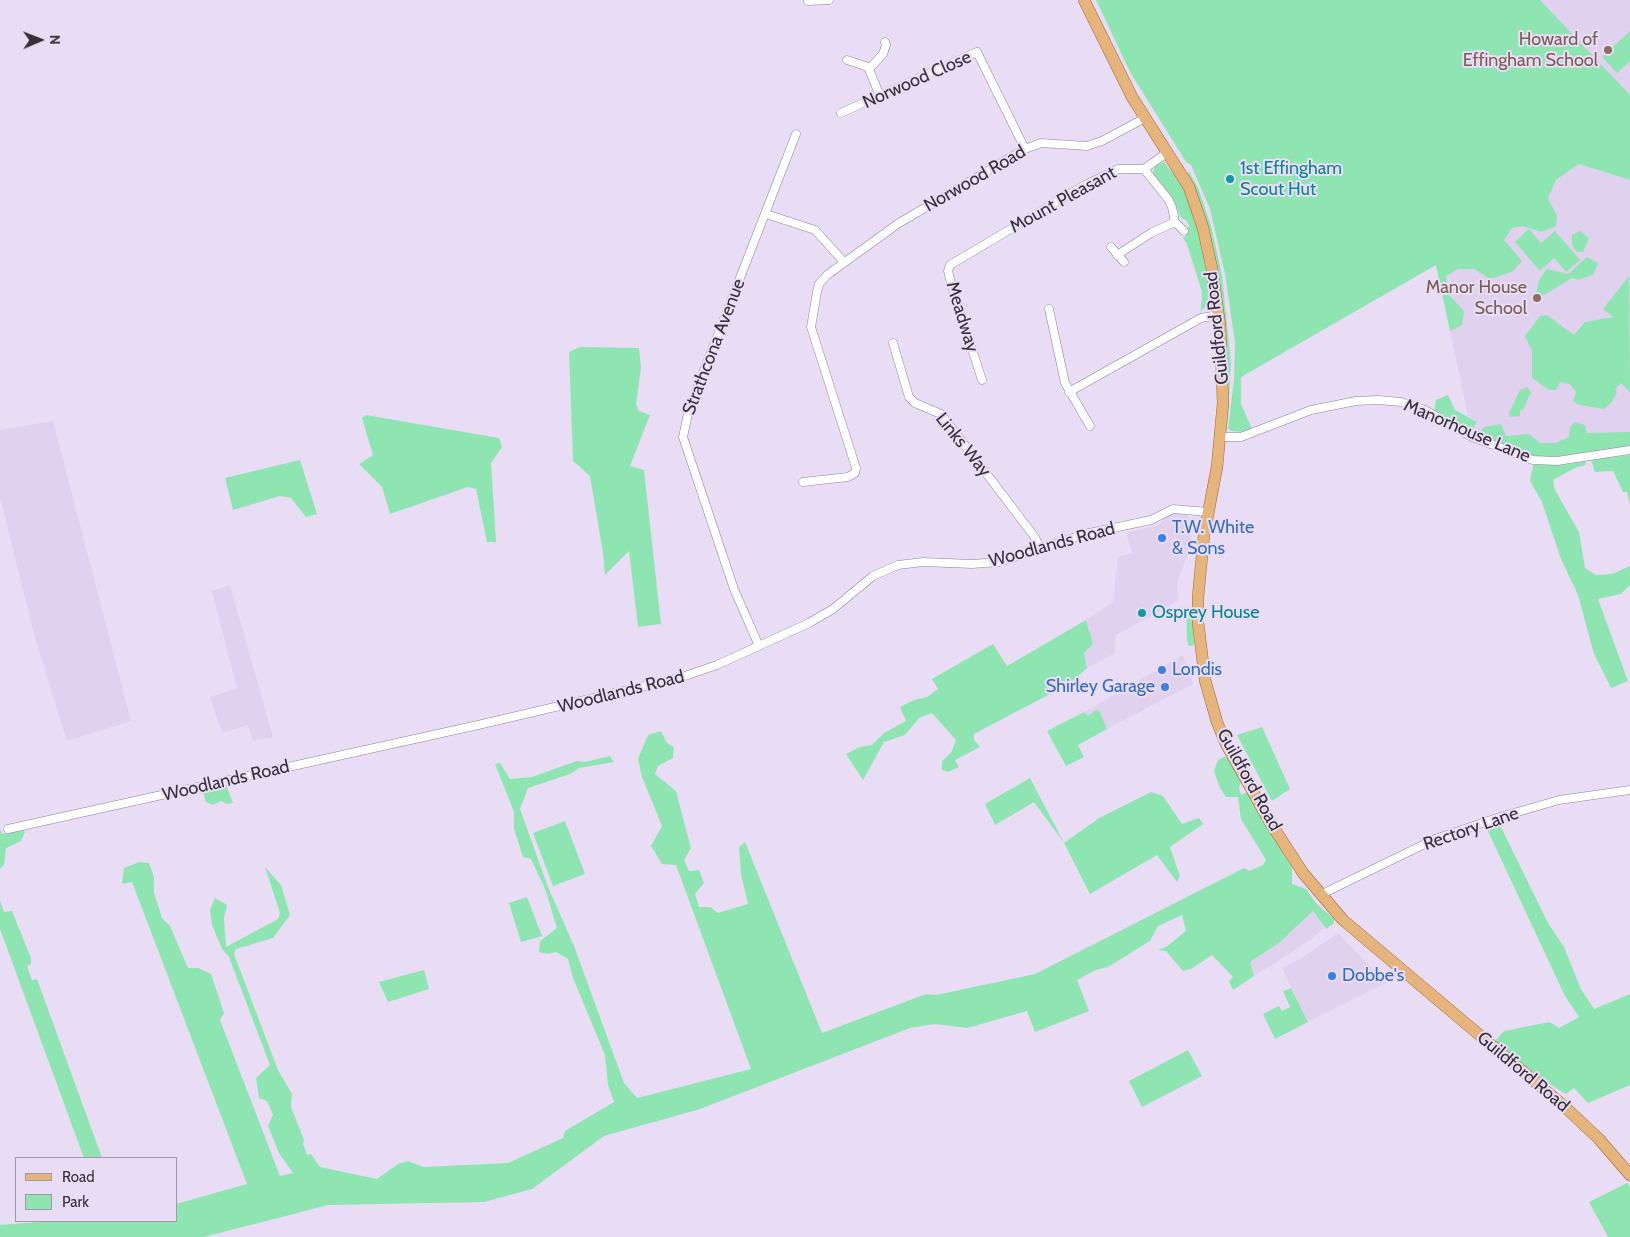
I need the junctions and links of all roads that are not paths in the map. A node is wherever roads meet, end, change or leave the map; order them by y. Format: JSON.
{"nodes":[{"id":1,"x":828,"y":0,"type":"edge"},
{"id":2,"x":1084,"y":0,"type":"edge"},
{"id":3,"x":808,"y":1,"type":"edge"},
{"id":4,"x":885,"y":42,"type":"dead end"},
{"id":5,"x":847,"y":60,"type":"dead end"},
{"id":6,"x":869,"y":68,"type":"junction"},
{"id":7,"x":880,"y":96,"type":"junction"},
{"id":8,"x":841,"y":114,"type":"dead end"},
{"id":9,"x":1145,"y":118,"type":"junction"},
{"id":10,"x":796,"y":134,"type":"dead end"},
{"id":11,"x":1025,"y":149,"type":"junction"},
{"id":12,"x":1168,"y":152,"type":"junction"},
{"id":13,"x":1144,"y":169,"type":"junction"},
{"id":14,"x":766,"y":214,"type":"junction"},
{"id":15,"x":1175,"y":222,"type":"junction"},
{"id":16,"x":1184,"y":231,"type":"dead end"},
{"id":17,"x":1111,"y":247,"type":"dead end"},
{"id":18,"x":1117,"y":255,"type":"junction"},
{"id":19,"x":960,"y":259,"type":"joint"},
{"id":20,"x":844,"y":262,"type":"junction"},
{"id":21,"x":1124,"y":262,"type":"dead end"},
{"id":22,"x":1049,"y":309,"type":"dead end"},
{"id":23,"x":1219,"y":314,"type":"junction"},
{"id":24,"x":893,"y":343,"type":"dead end"},
{"id":25,"x":982,"y":380,"type":"dead end"},
{"id":26,"x":1069,"y":392,"type":"junction"},
{"id":27,"x":1090,"y":426,"type":"dead end"},
{"id":28,"x":1220,"y":437,"type":"junction"},
{"id":29,"x":1630,"y":450,"type":"edge"},
{"id":30,"x":803,"y":482,"type":"dead end"},
{"id":31,"x":1208,"y":512,"type":"junction"},
{"id":32,"x":1041,"y":549,"type":"junction"},
{"id":33,"x":759,"y":646,"type":"junction"},
{"id":34,"x":1630,"y":790,"type":"edge"},
{"id":35,"x":8,"y":829,"type":"dead end"},
{"id":36,"x":1320,"y":894,"type":"junction"},
{"id":37,"x":1630,"y":1175,"type":"edge"}],
"edges":[{"from":1,"to":3,"type":"street"},
{"from":2,"to":9,"type":"main road","name":"Guildford Road"},
{"from":4,"to":6,"type":"street"},
{"from":5,"to":6,"type":"street"},
{"from":6,"to":7,"type":"street"},
{"from":7,"to":8,"type":"street","name":"Norwood Close"},
{"from":7,"to":11,"type":"street","name":"Norwood Close"},
{"from":9,"to":11,"type":"street","name":"Norwood Road"},
{"from":9,"to":12,"type":"main road","name":"Guildford Road"},
{"from":10,"to":14,"type":"street","name":"Strathcona Avenue"},
{"from":11,"to":20,"type":"street","name":"Norwood Road"},
{"from":12,"to":13,"type":"street"},
{"from":12,"to":23,"type":"main road","name":"Guildford Road"},
{"from":13,"to":15,"type":"street"},
{"from":13,"to":19,"type":"street","name":"Mount Pleasant"},
{"from":14,"to":20,"type":"street"},
{"from":14,"to":33,"type":"street","name":"Strathcona Avenue"},
{"from":15,"to":16,"type":"street"},
{"from":15,"to":18,"type":"street"},
{"from":17,"to":18,"type":"street"},
{"from":18,"to":21,"type":"street"},
{"from":19,"to":25,"type":"street","name":"Meadway"},
{"from":20,"to":30,"type":"street","name":"Norwood Road"},
{"from":22,"to":26,"type":"street"},
{"from":23,"to":26,"type":"street"},
{"from":23,"to":28,"type":"main road","name":"Guildford Road"},
{"from":24,"to":32,"type":"street","name":"Links Way"},
{"from":26,"to":27,"type":"street"},
{"from":28,"to":29,"type":"street","name":"Manorhouse Lane"},
{"from":28,"to":31,"type":"main road","name":"Guildford Road"},
{"from":31,"to":32,"type":"street","name":"Woodlands Road"},
{"from":31,"to":36,"type":"main road","name":"Guildford Road"},
{"from":32,"to":33,"type":"street","name":"Woodlands Road"},
{"from":33,"to":35,"type":"street","name":"Woodlands Road"},
{"from":34,"to":36,"type":"street","name":"Rectory Lane"},
{"from":36,"to":37,"type":"main road","name":"Guildford Road"}]}
